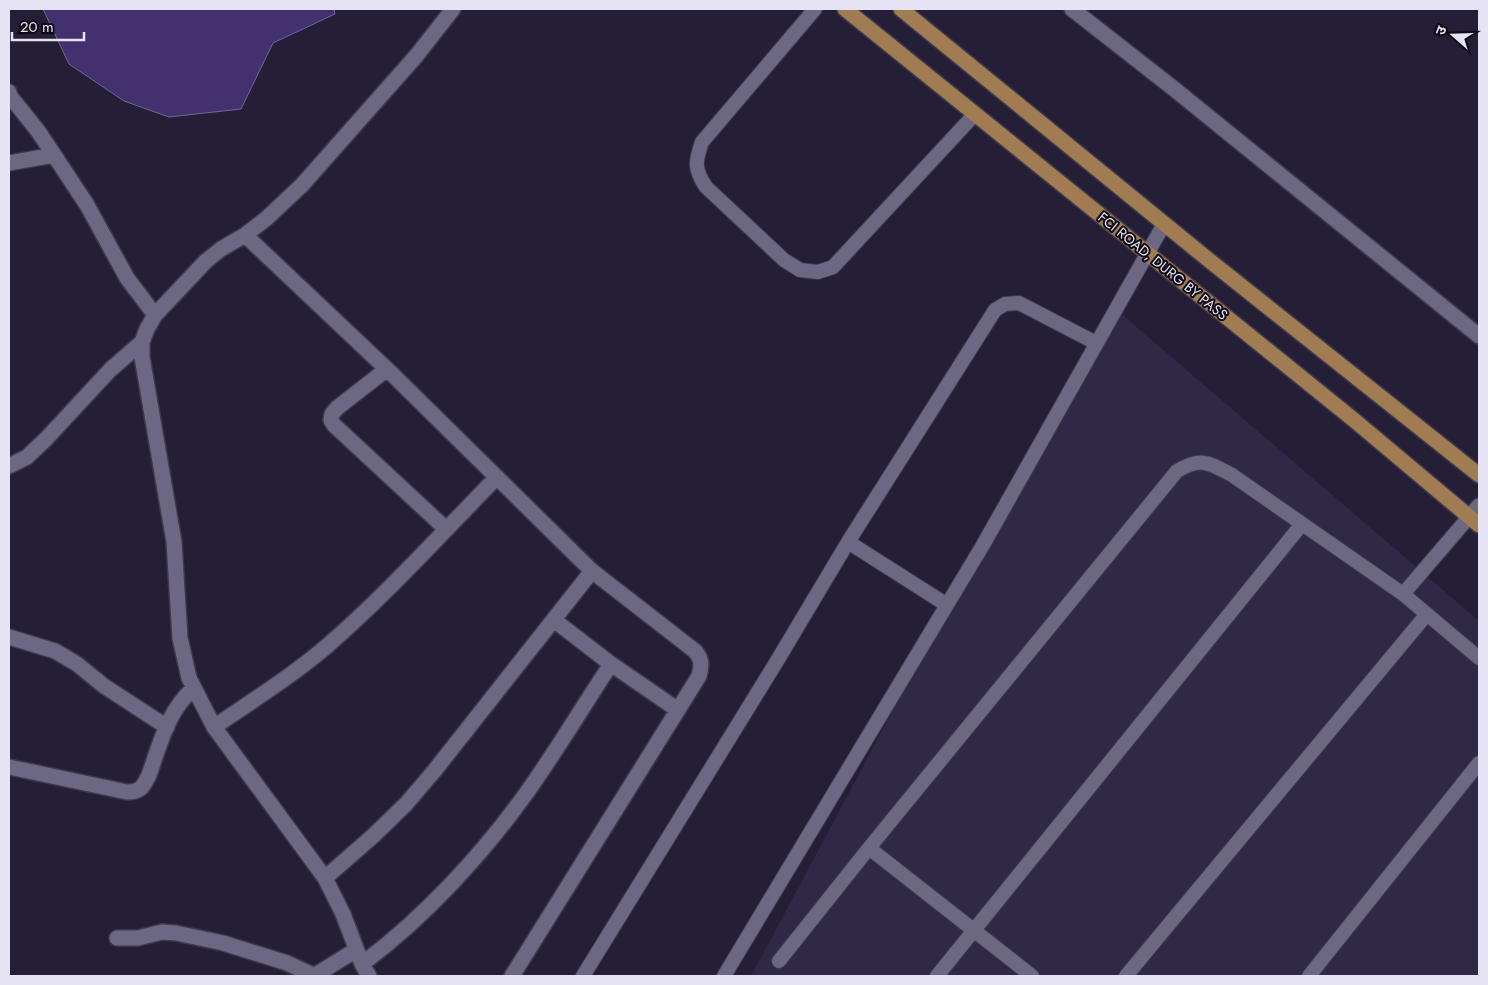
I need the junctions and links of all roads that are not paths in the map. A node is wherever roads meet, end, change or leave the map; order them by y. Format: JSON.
{"nodes":[{"id":1,"x":452,"y":9,"type":"edge"},
{"id":2,"x":815,"y":9,"type":"edge"},
{"id":3,"x":845,"y":9,"type":"edge"},
{"id":4,"x":901,"y":9,"type":"edge"},
{"id":5,"x":1072,"y":9,"type":"edge"},
{"id":6,"x":9,"y":92,"type":"edge"},
{"id":7,"x":975,"y":114,"type":"junction"},
{"id":8,"x":54,"y":155,"type":"junction"},
{"id":9,"x":9,"y":163,"type":"edge"},
{"id":10,"x":1164,"y":224,"type":"junction"},
{"id":11,"x":245,"y":235,"type":"junction"},
{"id":12,"x":1146,"y":253,"type":"junction"},
{"id":13,"x":156,"y":315,"type":"junction"},
{"id":14,"x":1479,"y":336,"type":"edge"},
{"id":15,"x":142,"y":342,"type":"junction"},
{"id":16,"x":1096,"y":343,"type":"junction"},
{"id":17,"x":387,"y":369,"type":"junction"},
{"id":18,"x":9,"y":466,"type":"edge"},
{"id":19,"x":1479,"y":476,"type":"edge"},
{"id":20,"x":497,"y":477,"type":"junction"},
{"id":21,"x":1476,"y":516,"type":"edge"},
{"id":22,"x":1302,"y":524,"type":"junction"},
{"id":23,"x":446,"y":529,"type":"junction"},
{"id":24,"x":848,"y":542,"type":"junction"},
{"id":25,"x":592,"y":571,"type":"junction"},
{"id":26,"x":1403,"y":594,"type":"junction"},
{"id":27,"x":947,"y":604,"type":"junction"},
{"id":28,"x":1427,"y":614,"type":"junction"},
{"id":29,"x":554,"y":620,"type":"junction"},
{"id":30,"x":9,"y":637,"type":"edge"},
{"id":31,"x":1479,"y":658,"type":"edge"},
{"id":32,"x":610,"y":664,"type":"junction"},
{"id":33,"x":194,"y":688,"type":"junction"},
{"id":34,"x":678,"y":710,"type":"junction"},
{"id":35,"x":167,"y":726,"type":"junction"},
{"id":36,"x":214,"y":728,"type":"junction"},
{"id":37,"x":1479,"y":763,"type":"edge"},
{"id":38,"x":9,"y":767,"type":"edge"},
{"id":39,"x":869,"y":848,"type":"junction"},
{"id":40,"x":325,"y":878,"type":"junction"},
{"id":41,"x":973,"y":930,"type":"junction"},
{"id":42,"x":117,"y":938,"type":"dead end"},
{"id":43,"x":356,"y":950,"type":"junction"},
{"id":44,"x":779,"y":961,"type":"dead end"},
{"id":45,"x":366,"y":970,"type":"edge"},
{"id":46,"x":315,"y":976,"type":"edge"},
{"id":47,"x":512,"y":976,"type":"edge"},
{"id":48,"x":583,"y":976,"type":"edge"},
{"id":49,"x":724,"y":976,"type":"edge"},
{"id":50,"x":937,"y":976,"type":"edge"},
{"id":51,"x":1032,"y":976,"type":"edge"},
{"id":52,"x":1126,"y":976,"type":"edge"},
{"id":53,"x":1309,"y":976,"type":"edge"}],
"edges":[{"from":1,"to":11,"type":"street"},
{"from":2,"to":7,"type":"lane"},
{"from":3,"to":7,"type":"main road","name":"FCI ROAD, DURG BY PASS"},
{"from":4,"to":10,"type":"main road"},
{"from":5,"to":14,"type":"street"},
{"from":6,"to":8,"type":"street"},
{"from":7,"to":12,"type":"main road","name":"FCI ROAD, DURG BY PASS"},
{"from":8,"to":9,"type":"street"},
{"from":8,"to":13,"type":"street"},
{"from":10,"to":12,"type":"lane"},
{"from":10,"to":19,"type":"main road"},
{"from":11,"to":13,"type":"street"},
{"from":11,"to":17,"type":"street"},
{"from":12,"to":16,"type":"lane"},
{"from":12,"to":21,"type":"main road","name":"FCI ROAD, DURG BY PASS"},
{"from":13,"to":15,"type":"street"},
{"from":15,"to":18,"type":"street"},
{"from":15,"to":33,"type":"street"},
{"from":16,"to":24,"type":"lane"},
{"from":16,"to":27,"type":"lane"},
{"from":17,"to":20,"type":"street"},
{"from":17,"to":23,"type":"street"},
{"from":20,"to":23,"type":"street"},
{"from":20,"to":25,"type":"street"},
{"from":21,"to":26,"type":"lane"},
{"from":22,"to":26,"type":"lane"},
{"from":22,"to":39,"type":"lane"},
{"from":22,"to":41,"type":"lane"},
{"from":23,"to":36,"type":"street"},
{"from":24,"to":27,"type":"lane"},
{"from":24,"to":48,"type":"lane"},
{"from":25,"to":29,"type":"street"},
{"from":25,"to":34,"type":"street"},
{"from":26,"to":28,"type":"lane"},
{"from":27,"to":49,"type":"lane"},
{"from":28,"to":31,"type":"lane"},
{"from":28,"to":52,"type":"lane"},
{"from":29,"to":32,"type":"street"},
{"from":29,"to":40,"type":"street"},
{"from":30,"to":35,"type":"street"},
{"from":32,"to":34,"type":"street"},
{"from":32,"to":45,"type":"street"},
{"from":33,"to":35,"type":"street"},
{"from":33,"to":36,"type":"street"},
{"from":34,"to":47,"type":"street"},
{"from":35,"to":38,"type":"street"},
{"from":36,"to":40,"type":"street"},
{"from":37,"to":53,"type":"lane"},
{"from":39,"to":41,"type":"lane"},
{"from":39,"to":44,"type":"lane"},
{"from":40,"to":43,"type":"street"},
{"from":41,"to":50,"type":"lane"},
{"from":41,"to":51,"type":"lane"},
{"from":42,"to":46,"type":"street"},
{"from":43,"to":45,"type":"street"},
{"from":43,"to":46,"type":"street"}]}
